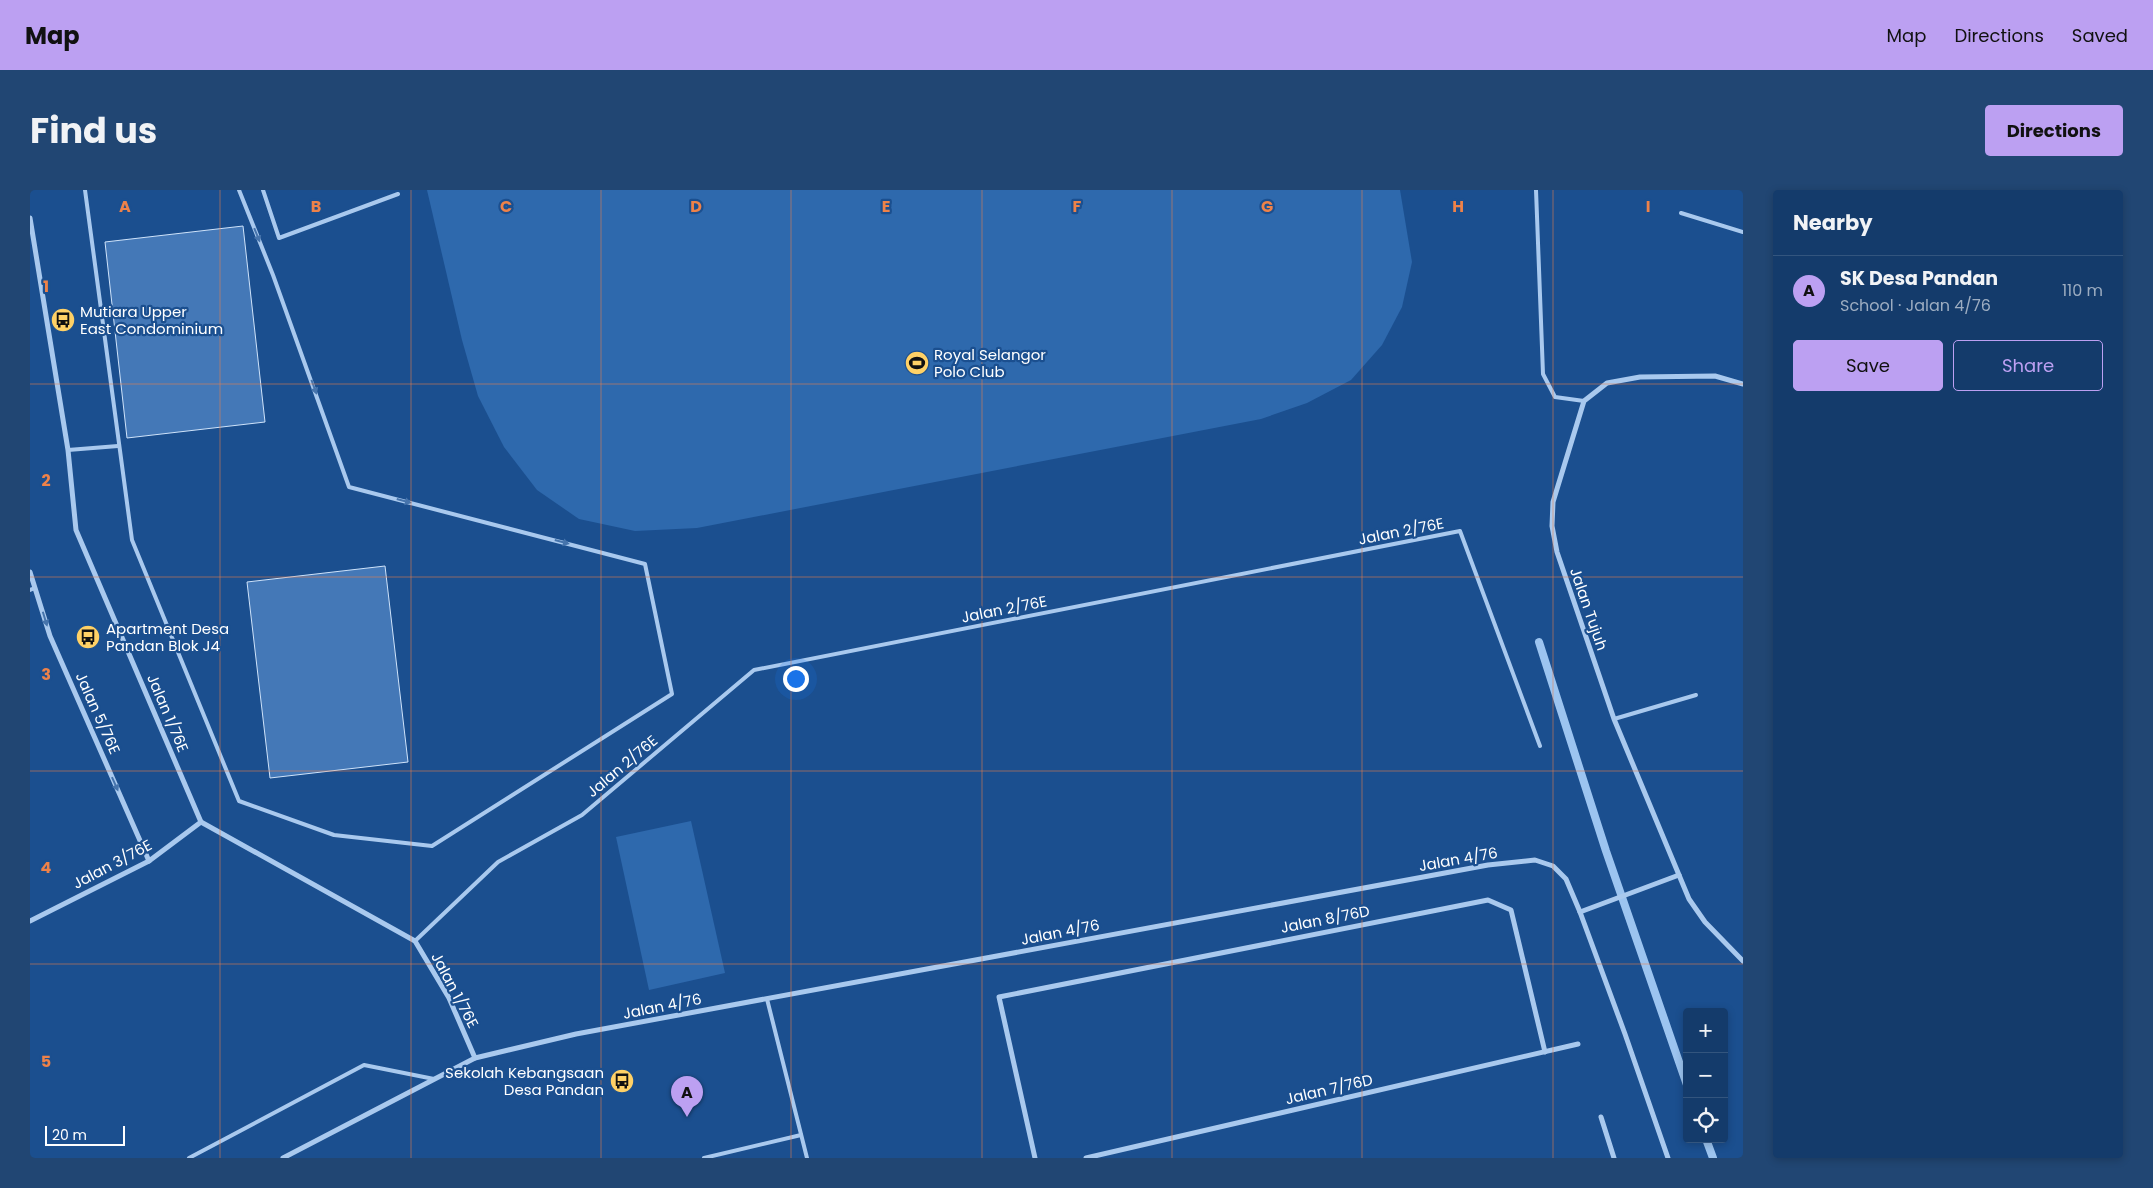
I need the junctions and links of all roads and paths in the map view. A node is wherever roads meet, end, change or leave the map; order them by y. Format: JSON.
{"nodes":[{"id":1,"x":84,"y":190,"type":"edge"},
{"id":2,"x":239,"y":190,"type":"edge"},
{"id":3,"x":263,"y":190,"type":"edge"},
{"id":4,"x":1536,"y":190,"type":"edge"},
{"id":5,"x":398,"y":194,"type":"dead end"},
{"id":6,"x":1681,"y":213,"type":"dead end"},
{"id":7,"x":30,"y":218,"type":"edge"},
{"id":8,"x":1743,"y":232,"type":"edge"},
{"id":9,"x":1743,"y":384,"type":"edge"},
{"id":10,"x":1584,"y":401,"type":"junction"},
{"id":11,"x":118,"y":446,"type":"junction"},
{"id":12,"x":68,"y":450,"type":"junction"},
{"id":13,"x":30,"y":572,"type":"edge"},
{"id":14,"x":32,"y":589,"type":"edge"},
{"id":15,"x":1696,"y":695,"type":"dead end"},
{"id":16,"x":1614,"y":719,"type":"junction"},
{"id":17,"x":1540,"y":746,"type":"dead end"},
{"id":18,"x":201,"y":822,"type":"junction"},
{"id":19,"x":149,"y":861,"type":"junction"},
{"id":20,"x":1679,"y":875,"type":"junction"},
{"id":21,"x":1580,"y":912,"type":"junction"},
{"id":22,"x":30,"y":921,"type":"edge"},
{"id":23,"x":415,"y":941,"type":"junction"},
{"id":24,"x":1743,"y":961,"type":"edge"},
{"id":25,"x":767,"y":999,"type":"junction"},
{"id":26,"x":1578,"y":1044,"type":"dead end"},
{"id":27,"x":1545,"y":1052,"type":"junction"},
{"id":28,"x":475,"y":1058,"type":"junction"},
{"id":29,"x":434,"y":1080,"type":"junction"},
{"id":30,"x":1601,"y":1117,"type":"dead end"},
{"id":31,"x":801,"y":1135,"type":"junction"},
{"id":32,"x":189,"y":1158,"type":"edge"},
{"id":33,"x":283,"y":1158,"type":"edge"},
{"id":34,"x":704,"y":1158,"type":"edge"},
{"id":35,"x":807,"y":1158,"type":"edge"},
{"id":36,"x":1036,"y":1158,"type":"edge"},
{"id":37,"x":1086,"y":1158,"type":"edge"},
{"id":38,"x":1614,"y":1158,"type":"edge"},
{"id":39,"x":1668,"y":1158,"type":"edge"}],
"edges":[{"from":1,"to":11,"type":"lane"},
{"from":2,"to":11,"type":"lane","one_way":true},
{"from":3,"to":5,"type":"lane"},
{"from":4,"to":10,"type":"lane"},
{"from":6,"to":8,"type":"lane"},
{"from":7,"to":12,"type":"street","name":"Jalan 1/76E"},
{"from":9,"to":10,"type":"street"},
{"from":10,"to":16,"type":"street","name":"Jalan Tujuh"},
{"from":11,"to":12,"type":"lane"},
{"from":12,"to":18,"type":"street","name":"Jalan 1/76E"},
{"from":13,"to":14,"type":"street","name":"Jalan 5/76E"},
{"from":14,"to":19,"type":"street","name":"Jalan 5/76E","one_way":true},
{"from":15,"to":16,"type":"lane"},
{"from":16,"to":20,"type":"street","name":"Jalan Tujuh"},
{"from":17,"to":23,"type":"lane","name":"Jalan 2/76E"},
{"from":18,"to":19,"type":"street","name":"Jalan 3/76E"},
{"from":18,"to":23,"type":"street","name":"Jalan 1/76E"},
{"from":19,"to":22,"type":"street","name":"Jalan 3/76E"},
{"from":20,"to":21,"type":"street"},
{"from":20,"to":24,"type":"street","name":"Jalan Tujuh"},
{"from":21,"to":25,"type":"street","name":"Jalan 4/76"},
{"from":21,"to":39,"type":"street","name":"Jalan 4/76"},
{"from":23,"to":28,"type":"street","name":"Jalan 1/76E"},
{"from":25,"to":28,"type":"street","name":"Jalan 4/76"},
{"from":25,"to":31,"type":"lane"},
{"from":26,"to":27,"type":"street","name":"Jalan 7/76D"},
{"from":27,"to":36,"type":"street","name":"Jalan 8/76D"},
{"from":27,"to":37,"type":"street","name":"Jalan 7/76D"},
{"from":28,"to":29,"type":"street","name":"Jalan 4/76"},
{"from":29,"to":32,"type":"lane"},
{"from":29,"to":33,"type":"street","name":"Jalan 4/76"},
{"from":30,"to":38,"type":"street"},
{"from":31,"to":34,"type":"lane"},
{"from":31,"to":35,"type":"lane"}]}
